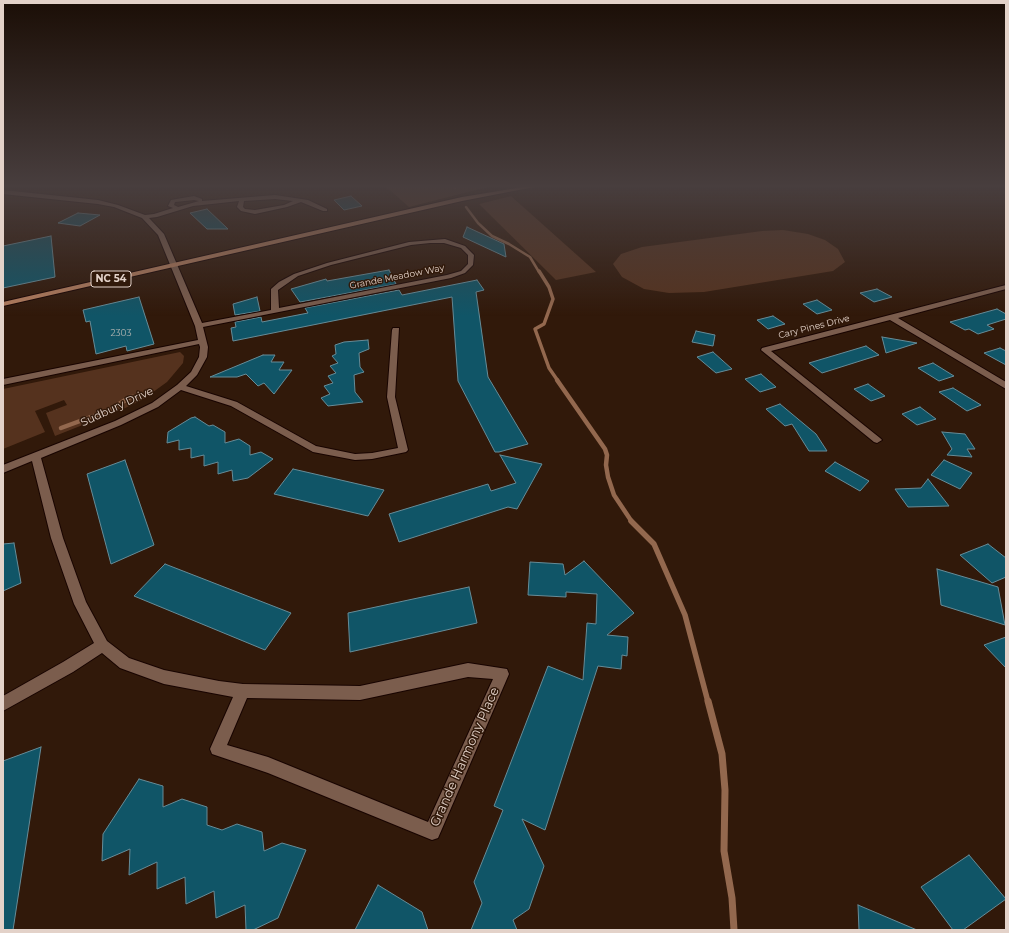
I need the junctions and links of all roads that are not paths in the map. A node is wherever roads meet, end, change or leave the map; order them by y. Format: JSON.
{"nodes":[{"id":1,"x":157,"y":230,"type":"edge"},
{"id":2,"x":331,"y":230,"type":"edge"},
{"id":3,"x":174,"y":266,"type":"junction"},
{"id":4,"x":1006,"y":287,"type":"edge"},
{"id":5,"x":3,"y":304,"type":"edge"},
{"id":6,"x":275,"y":311,"type":"junction"},
{"id":7,"x":893,"y":318,"type":"junction"},
{"id":8,"x":199,"y":326,"type":"junction"},
{"id":9,"x":396,"y":330,"type":"dead end"},
{"id":10,"x":203,"y":341,"type":"junction"},
{"id":11,"x":3,"y":382,"type":"edge"},
{"id":12,"x":1006,"y":386,"type":"edge"},
{"id":13,"x":180,"y":387,"type":"junction"},
{"id":14,"x":877,"y":440,"type":"dead end"},
{"id":15,"x":36,"y":455,"type":"junction"},
{"id":16,"x":3,"y":469,"type":"edge"},
{"id":17,"x":102,"y":645,"type":"junction"},
{"id":18,"x":243,"y":691,"type":"junction"},
{"id":19,"x":3,"y":704,"type":"edge"}],
"edges":[{"from":1,"to":3,"type":"street","name":"Sudbury Drive"},
{"from":2,"to":3,"type":"main road","number":"NC 54"},
{"from":3,"to":5,"type":"main road","number":"NC 54"},
{"from":3,"to":8,"type":"street","name":"Sudbury Drive"},
{"from":4,"to":7,"type":"street","name":"Cary Pines Drive"},
{"from":6,"to":6,"type":"street","name":"Grande Meadow Way"},
{"from":6,"to":8,"type":"street","name":"Grande Meadow Way"},
{"from":7,"to":12,"type":"street"},
{"from":7,"to":14,"type":"street","name":"Cary Pines Drive"},
{"from":8,"to":10,"type":"street","name":"Sudbury Drive"},
{"from":9,"to":13,"type":"street"},
{"from":10,"to":11,"type":"street"},
{"from":10,"to":13,"type":"street","name":"Sudbury Drive"},
{"from":13,"to":15,"type":"street","name":"Sudbury Drive"},
{"from":15,"to":16,"type":"street","name":"Sudbury Drive"},
{"from":15,"to":17,"type":"street","name":"Grande Harmony Place"},
{"from":17,"to":18,"type":"street","name":"Grande Harmony Place"},
{"from":17,"to":19,"type":"street"},
{"from":18,"to":18,"type":"street","name":"Grande Harmony Place"}]}
